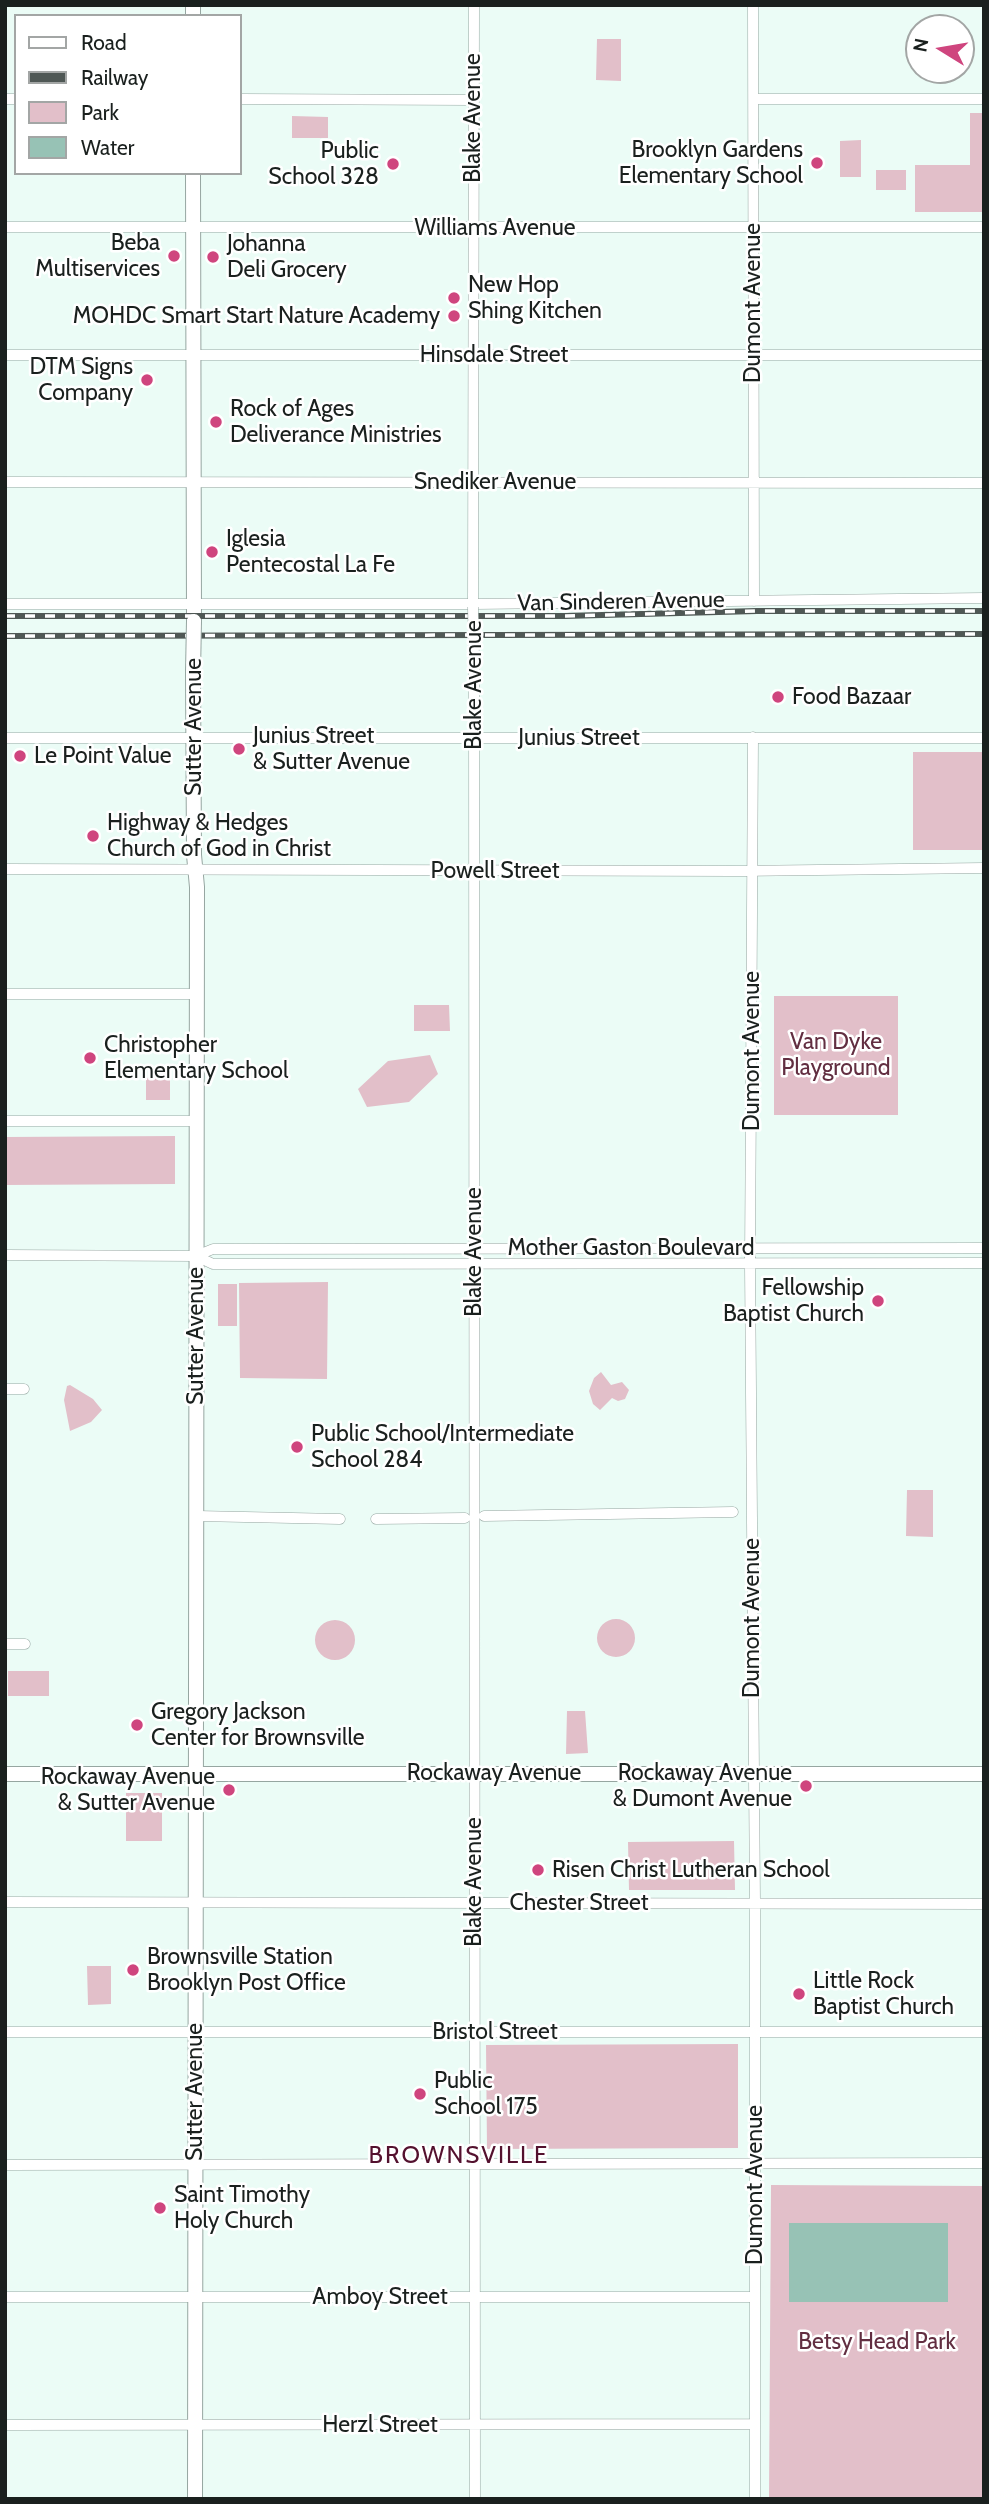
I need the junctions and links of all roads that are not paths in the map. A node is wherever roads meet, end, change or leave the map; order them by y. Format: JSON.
{"nodes":[{"id":1,"x":474,"y":5,"type":"edge"},
{"id":2,"x":753,"y":5,"type":"edge"},
{"id":3,"x":242,"y":99,"type":"edge"},
{"id":4,"x":754,"y":99,"type":"junction"},
{"id":5,"x":984,"y":99,"type":"edge"},
{"id":6,"x":473,"y":100,"type":"junction"},
{"id":7,"x":194,"y":175,"type":"edge"},
{"id":8,"x":5,"y":227,"type":"edge"},
{"id":9,"x":194,"y":227,"type":"junction"},
{"id":10,"x":753,"y":227,"type":"junction"},
{"id":11,"x":984,"y":227,"type":"edge"},
{"id":12,"x":473,"y":228,"type":"junction"},
{"id":13,"x":5,"y":355,"type":"edge"},
{"id":14,"x":193,"y":355,"type":"junction"},
{"id":15,"x":474,"y":355,"type":"junction"},
{"id":16,"x":754,"y":355,"type":"junction"},
{"id":17,"x":984,"y":355,"type":"edge"},
{"id":18,"x":5,"y":482,"type":"edge"},
{"id":19,"x":194,"y":482,"type":"junction"},
{"id":20,"x":474,"y":482,"type":"junction"},
{"id":21,"x":754,"y":482,"type":"junction"},
{"id":22,"x":984,"y":483,"type":"edge"},
{"id":23,"x":984,"y":598,"type":"edge"},
{"id":24,"x":754,"y":601,"type":"junction"},
{"id":25,"x":5,"y":604,"type":"edge"},
{"id":26,"x":195,"y":604,"type":"junction"},
{"id":27,"x":473,"y":606,"type":"junction"},
{"id":28,"x":753,"y":737,"type":"junction"},
{"id":29,"x":5,"y":738,"type":"edge"},
{"id":30,"x":194,"y":738,"type":"junction"},
{"id":31,"x":474,"y":738,"type":"junction"},
{"id":32,"x":984,"y":738,"type":"edge"},
{"id":33,"x":984,"y":868,"type":"edge"},
{"id":34,"x":5,"y":869,"type":"edge"},
{"id":35,"x":195,"y":870,"type":"junction"},
{"id":36,"x":474,"y":871,"type":"junction"},
{"id":37,"x":752,"y":871,"type":"junction"},
{"id":38,"x":197,"y":993,"type":"junction"},
{"id":39,"x":5,"y":994,"type":"edge"},
{"id":40,"x":5,"y":1121,"type":"edge"},
{"id":41,"x":197,"y":1121,"type":"junction"},
{"id":42,"x":750,"y":1248,"type":"junction"},
{"id":43,"x":984,"y":1248,"type":"edge"},
{"id":44,"x":473,"y":1249,"type":"junction"},
{"id":45,"x":5,"y":1255,"type":"edge"},
{"id":46,"x":196,"y":1256,"type":"junction"},
{"id":47,"x":984,"y":1263,"type":"edge"},
{"id":48,"x":750,"y":1264,"type":"junction"},
{"id":49,"x":473,"y":1265,"type":"junction"},
{"id":50,"x":5,"y":1389,"type":"edge"},
{"id":51,"x":24,"y":1389,"type":"dead end"},
{"id":52,"x":733,"y":1512,"type":"dead end"},
{"id":53,"x":197,"y":1516,"type":"junction"},
{"id":54,"x":484,"y":1516,"type":"dead end"},
{"id":55,"x":465,"y":1518,"type":"dead end"},
{"id":56,"x":340,"y":1519,"type":"dead end"},
{"id":57,"x":376,"y":1519,"type":"dead end"},
{"id":58,"x":5,"y":1644,"type":"edge"},
{"id":59,"x":25,"y":1644,"type":"dead end"},
{"id":60,"x":753,"y":1773,"type":"junction"},
{"id":61,"x":5,"y":1774,"type":"edge"},
{"id":62,"x":194,"y":1774,"type":"junction"},
{"id":63,"x":474,"y":1774,"type":"junction"},
{"id":64,"x":984,"y":1774,"type":"edge"},
{"id":65,"x":5,"y":1902,"type":"edge"},
{"id":66,"x":194,"y":1902,"type":"junction"},
{"id":67,"x":475,"y":1902,"type":"junction"},
{"id":68,"x":755,"y":1904,"type":"junction"},
{"id":69,"x":984,"y":1904,"type":"edge"},
{"id":70,"x":5,"y":2032,"type":"edge"},
{"id":71,"x":195,"y":2032,"type":"junction"},
{"id":72,"x":475,"y":2032,"type":"junction"},
{"id":73,"x":754,"y":2032,"type":"junction"},
{"id":74,"x":984,"y":2032,"type":"edge"},
{"id":75,"x":475,"y":2164,"type":"junction"},
{"id":76,"x":754,"y":2164,"type":"junction"},
{"id":77,"x":984,"y":2164,"type":"edge"},
{"id":78,"x":5,"y":2165,"type":"edge"},
{"id":79,"x":195,"y":2165,"type":"junction"},
{"id":80,"x":5,"y":2297,"type":"edge"},
{"id":81,"x":195,"y":2297,"type":"junction"},
{"id":82,"x":475,"y":2297,"type":"junction"},
{"id":83,"x":755,"y":2297,"type":"junction"},
{"id":84,"x":475,"y":2424,"type":"junction"},
{"id":85,"x":755,"y":2424,"type":"junction"},
{"id":86,"x":5,"y":2425,"type":"edge"},
{"id":87,"x":195,"y":2425,"type":"junction"},
{"id":88,"x":195,"y":2499,"type":"edge"},
{"id":89,"x":475,"y":2499,"type":"edge"},
{"id":90,"x":755,"y":2499,"type":"edge"}],
"edges":[{"from":1,"to":6,"type":"street","name":"Blake Avenue"},
{"from":2,"to":4,"type":"street","name":"Dumont Avenue"},
{"from":3,"to":6,"type":"street"},
{"from":4,"to":5,"type":"street"},
{"from":4,"to":10,"type":"street","name":"Dumont Avenue"},
{"from":6,"to":12,"type":"street","name":"Blake Avenue"},
{"from":7,"to":9,"type":"street","name":"Sutter Avenue"},
{"from":8,"to":9,"type":"street","name":"Williams Avenue"},
{"from":9,"to":12,"type":"street","name":"Williams Avenue"},
{"from":9,"to":14,"type":"street","name":"Sutter Avenue"},
{"from":10,"to":11,"type":"street","name":"Williams Avenue"},
{"from":10,"to":12,"type":"street","name":"Williams Avenue"},
{"from":10,"to":16,"type":"street","name":"Dumont Avenue"},
{"from":12,"to":15,"type":"street","name":"Blake Avenue"},
{"from":13,"to":14,"type":"street","name":"Hinsdale Street"},
{"from":14,"to":15,"type":"street","name":"Hinsdale Street"},
{"from":14,"to":19,"type":"street","name":"Sutter Avenue"},
{"from":15,"to":16,"type":"street","name":"Hinsdale Street"},
{"from":15,"to":20,"type":"street","name":"Blake Avenue"},
{"from":16,"to":17,"type":"street","name":"Hinsdale Street"},
{"from":16,"to":21,"type":"street","name":"Dumont Avenue"},
{"from":18,"to":19,"type":"street","name":"Snediker Avenue"},
{"from":19,"to":20,"type":"street","name":"Snediker Avenue"},
{"from":19,"to":26,"type":"street","name":"Sutter Avenue"},
{"from":20,"to":21,"type":"street","name":"Snediker Avenue"},
{"from":20,"to":27,"type":"street","name":"Blake Avenue"},
{"from":21,"to":22,"type":"street","name":"Snediker Avenue"},
{"from":21,"to":24,"type":"street","name":"Dumont Avenue"},
{"from":23,"to":24,"type":"street","name":"Van Sinderen Avenue"},
{"from":24,"to":27,"type":"street","name":"Van Sinderen Avenue"},
{"from":25,"to":26,"type":"street","name":"Van Sinderen Avenue"},
{"from":26,"to":27,"type":"street","name":"Van Sinderen Avenue"},
{"from":26,"to":30,"type":"street","name":"Sutter Avenue","bridge":true},
{"from":27,"to":31,"type":"street","name":"Blake Avenue","bridge":true},
{"from":28,"to":31,"type":"street","name":"Junius Street"},
{"from":28,"to":32,"type":"street","name":"Junius Street"},
{"from":28,"to":37,"type":"street","name":"Dumont Avenue"},
{"from":29,"to":30,"type":"street","name":"Junius Street"},
{"from":30,"to":31,"type":"street","name":"Junius Street"},
{"from":30,"to":35,"type":"street","name":"Sutter Avenue"},
{"from":31,"to":36,"type":"street","name":"Blake Avenue"},
{"from":33,"to":37,"type":"street","name":"Powell Street"},
{"from":34,"to":35,"type":"street","name":"Powell Street"},
{"from":35,"to":36,"type":"street","name":"Powell Street"},
{"from":35,"to":38,"type":"street","name":"Sutter Avenue"},
{"from":36,"to":37,"type":"street","name":"Powell Street"},
{"from":36,"to":44,"type":"street","name":"Blake Avenue"},
{"from":37,"to":42,"type":"street","name":"Dumont Avenue"},
{"from":38,"to":39,"type":"street"},
{"from":38,"to":41,"type":"street","name":"Sutter Avenue"},
{"from":40,"to":41,"type":"street"},
{"from":41,"to":46,"type":"street","name":"Sutter Avenue"},
{"from":42,"to":43,"type":"street","name":"Mother Gaston Boulevard"},
{"from":42,"to":44,"type":"street","name":"Mother Gaston Boulevard"},
{"from":42,"to":48,"type":"street","name":"Dumont Avenue"},
{"from":44,"to":46,"type":"street","name":"Mother Gaston Boulevard"},
{"from":44,"to":49,"type":"street","name":"Blake Avenue"},
{"from":45,"to":46,"type":"street","name":"Mother Gaston Boulevard"},
{"from":46,"to":49,"type":"street","name":"Mother Gaston Boulevard"},
{"from":46,"to":53,"type":"street","name":"Sutter Avenue"},
{"from":47,"to":48,"type":"street","name":"Mother Gaston Boulevard"},
{"from":48,"to":49,"type":"street","name":"Mother Gaston Boulevard"},
{"from":48,"to":60,"type":"street","name":"Dumont Avenue"},
{"from":49,"to":63,"type":"street","name":"Blake Avenue"},
{"from":50,"to":51,"type":"street"},
{"from":52,"to":54,"type":"street"},
{"from":53,"to":56,"type":"street"},
{"from":53,"to":62,"type":"street","name":"Sutter Avenue"},
{"from":55,"to":57,"type":"street"},
{"from":58,"to":59,"type":"street"},
{"from":60,"to":63,"type":"street","name":"Rockaway Avenue"},
{"from":60,"to":64,"type":"street","name":"Rockaway Avenue"},
{"from":60,"to":68,"type":"street","name":"Dumont Avenue"},
{"from":61,"to":62,"type":"street","name":"Rockaway Avenue"},
{"from":62,"to":63,"type":"street","name":"Rockaway Avenue"},
{"from":62,"to":66,"type":"street","name":"Sutter Avenue"},
{"from":63,"to":67,"type":"street","name":"Blake Avenue"},
{"from":65,"to":66,"type":"street","name":"Chester Street"},
{"from":66,"to":67,"type":"street","name":"Chester Street"},
{"from":66,"to":71,"type":"street","name":"Sutter Avenue"},
{"from":67,"to":68,"type":"street","name":"Chester Street"},
{"from":67,"to":72,"type":"street","name":"Blake Avenue"},
{"from":68,"to":69,"type":"street","name":"Chester Street"},
{"from":68,"to":73,"type":"street","name":"Dumont Avenue"},
{"from":70,"to":71,"type":"street","name":"Bristol Street"},
{"from":71,"to":72,"type":"street","name":"Bristol Street"},
{"from":71,"to":79,"type":"street","name":"Sutter Avenue"},
{"from":72,"to":73,"type":"street","name":"Bristol Street"},
{"from":72,"to":75,"type":"street","name":"Blake Avenue"},
{"from":73,"to":74,"type":"street","name":"Bristol Street"},
{"from":73,"to":76,"type":"street","name":"Dumont Avenue"},
{"from":75,"to":76,"type":"street"},
{"from":75,"to":79,"type":"street"},
{"from":75,"to":82,"type":"street","name":"Blake Avenue"},
{"from":76,"to":77,"type":"street"},
{"from":76,"to":83,"type":"street","name":"Dumont Avenue"},
{"from":78,"to":79,"type":"street"},
{"from":79,"to":81,"type":"street","name":"Sutter Avenue"},
{"from":80,"to":81,"type":"street","name":"Amboy Street"},
{"from":81,"to":82,"type":"street","name":"Amboy Street"},
{"from":81,"to":87,"type":"street","name":"Sutter Avenue"},
{"from":82,"to":83,"type":"street","name":"Amboy Street"},
{"from":82,"to":84,"type":"street","name":"Blake Avenue"},
{"from":83,"to":85,"type":"street","name":"Dumont Avenue"},
{"from":84,"to":85,"type":"street","name":"Herzl Street"},
{"from":84,"to":87,"type":"street","name":"Herzl Street"},
{"from":84,"to":89,"type":"street","name":"Blake Avenue"},
{"from":85,"to":90,"type":"street","name":"Dumont Avenue"},
{"from":86,"to":87,"type":"street","name":"Herzl Street"},
{"from":87,"to":88,"type":"street","name":"Sutter Avenue"}]}
